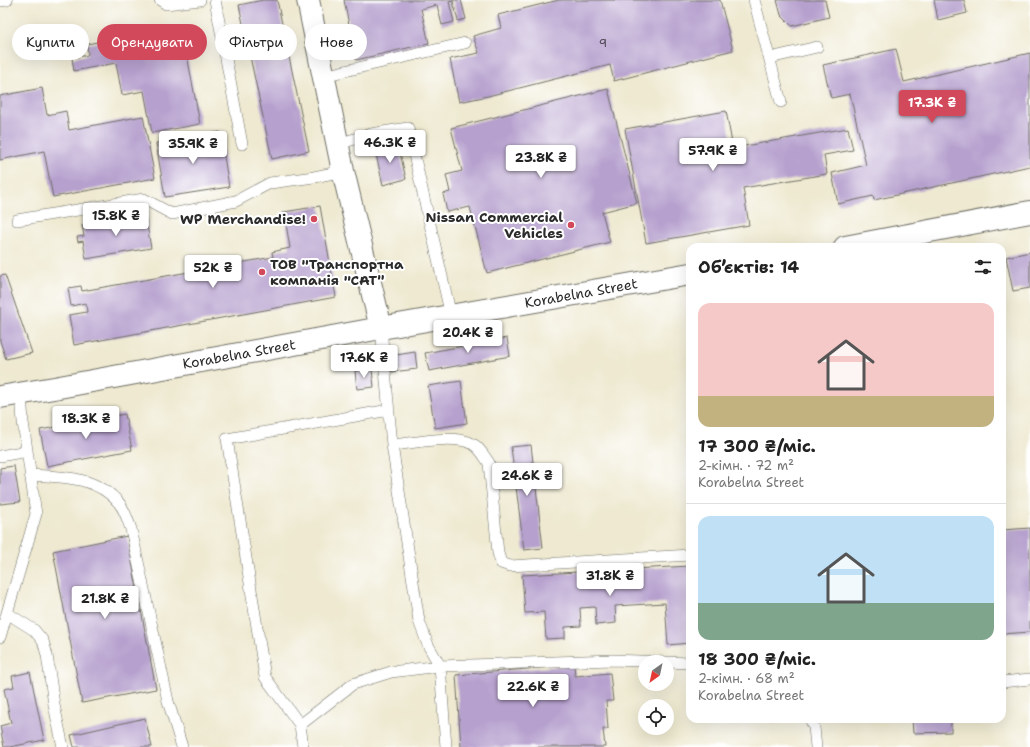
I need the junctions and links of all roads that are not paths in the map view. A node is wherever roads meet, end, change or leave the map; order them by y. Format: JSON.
{"nodes":[{"id":1,"x":7,"y":0,"type":"edge"},
{"id":2,"x":160,"y":0,"type":"edge"},
{"id":3,"x":200,"y":0,"type":"edge"},
{"id":4,"x":215,"y":0,"type":"edge"},
{"id":5,"x":308,"y":0,"type":"edge"},
{"id":6,"x":754,"y":0,"type":"edge"},
{"id":7,"x":0,"y":1,"type":"edge"},
{"id":8,"x":464,"y":43,"type":"dead end"},
{"id":9,"x":817,"y":48,"type":"dead end"},
{"id":10,"x":770,"y":58,"type":"junction"},
{"id":11,"x":324,"y":76,"type":"junction"},
{"id":12,"x":782,"y":102,"type":"dead end"},
{"id":13,"x":242,"y":144,"type":"dead end"},
{"id":14,"x":338,"y":144,"type":"junction"},
{"id":15,"x":343,"y":172,"type":"junction"},
{"id":16,"x":1030,"y":212,"type":"edge"},
{"id":17,"x":17,"y":220,"type":"dead end"},
{"id":18,"x":866,"y":243,"type":"edge"},
{"id":19,"x":686,"y":275,"type":"edge"},
{"id":20,"x":451,"y":316,"type":"junction"},
{"id":21,"x":381,"y":328,"type":"junction"},
{"id":22,"x":10,"y":395,"type":"edge"},
{"id":23,"x":389,"y":410,"type":"junction"},
{"id":24,"x":392,"y":445,"type":"junction"},
{"id":25,"x":27,"y":451,"type":"junction"},
{"id":26,"x":0,"y":456,"type":"edge"},
{"id":27,"x":30,"y":475,"type":"junction"},
{"id":28,"x":686,"y":555,"type":"edge"},
{"id":29,"x":7,"y":613,"type":"junction"},
{"id":30,"x":0,"y":637,"type":"edge"},
{"id":31,"x":686,"y":663,"type":"edge"},
{"id":32,"x":440,"y":666,"type":"junction"},
{"id":33,"x":1030,"y":679,"type":"edge"},
{"id":34,"x":1006,"y":682,"type":"edge"},
{"id":35,"x":812,"y":723,"type":"edge"},
{"id":36,"x":300,"y":725,"type":"junction"},
{"id":37,"x":63,"y":747,"type":"edge"},
{"id":38,"x":182,"y":747,"type":"edge"},
{"id":39,"x":303,"y":747,"type":"edge"},
{"id":40,"x":446,"y":747,"type":"edge"},
{"id":41,"x":816,"y":747,"type":"edge"}],
"edges":[{"from":1,"to":7,"type":"lane"},
{"from":2,"to":3,"type":"lane"},
{"from":4,"to":13,"type":"lane"},
{"from":5,"to":11,"type":"street"},
{"from":6,"to":10,"type":"lane"},
{"from":8,"to":11,"type":"lane"},
{"from":9,"to":10,"type":"lane"},
{"from":10,"to":12,"type":"lane"},
{"from":11,"to":14,"type":"street"},
{"from":14,"to":15,"type":"street"},
{"from":14,"to":20,"type":"lane"},
{"from":15,"to":17,"type":"lane"},
{"from":15,"to":21,"type":"street"},
{"from":16,"to":18,"type":"street"},
{"from":19,"to":20,"type":"street","name":"Korabelna Street"},
{"from":20,"to":21,"type":"street","name":"Korabelna Street"},
{"from":21,"to":22,"type":"street","name":"Korabelna Street"},
{"from":21,"to":23,"type":"lane"},
{"from":22,"to":25,"type":"lane"},
{"from":23,"to":24,"type":"lane"},
{"from":23,"to":36,"type":"lane"},
{"from":24,"to":28,"type":"lane"},
{"from":24,"to":32,"type":"lane"},
{"from":25,"to":26,"type":"lane"},
{"from":25,"to":27,"type":"lane"},
{"from":27,"to":29,"type":"lane"},
{"from":27,"to":38,"type":"lane"},
{"from":29,"to":30,"type":"lane"},
{"from":29,"to":37,"type":"lane"},
{"from":31,"to":32,"type":"lane"},
{"from":32,"to":36,"type":"lane"},
{"from":32,"to":40,"type":"lane"},
{"from":33,"to":34,"type":"lane"},
{"from":35,"to":41,"type":"lane"},
{"from":36,"to":39,"type":"lane"}]}
